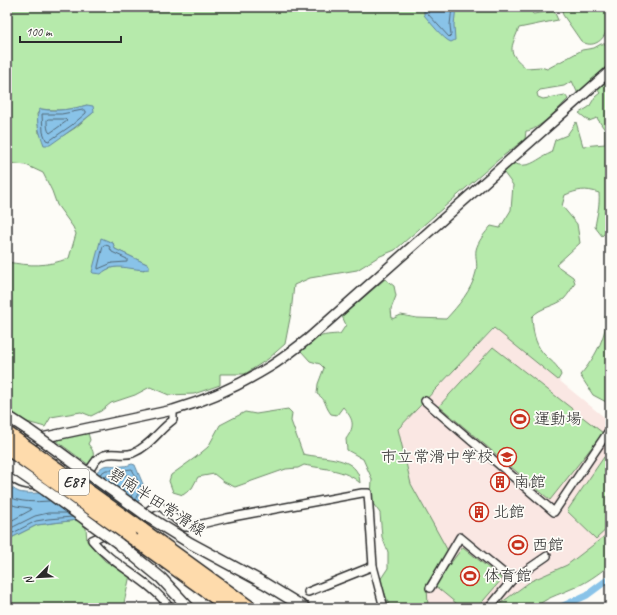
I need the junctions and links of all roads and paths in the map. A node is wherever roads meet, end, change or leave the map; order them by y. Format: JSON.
{"nodes":[{"id":1,"x":610,"y":71,"type":"edge"},
{"id":2,"x":425,"y":400,"type":"dead end"},
{"id":3,"x":173,"y":410,"type":"junction"},
{"id":4,"x":7,"y":416,"type":"edge"},
{"id":5,"x":610,"y":429,"type":"edge"},
{"id":6,"x":7,"y":440,"type":"edge"},
{"id":7,"x":7,"y":464,"type":"edge"},
{"id":8,"x":7,"y":472,"type":"edge"},
{"id":9,"x":547,"y":556,"type":"dead end"},
{"id":10,"x":373,"y":566,"type":"junction"},
{"id":11,"x":512,"y":580,"type":"junction"},
{"id":12,"x":430,"y":588,"type":"dead end"},
{"id":13,"x":308,"y":592,"type":"dead end"},
{"id":14,"x":302,"y":606,"type":"edge"},
{"id":15,"x":170,"y":608,"type":"edge"},
{"id":16,"x":189,"y":608,"type":"edge"},
{"id":17,"x":230,"y":608,"type":"edge"},
{"id":18,"x":250,"y":608,"type":"edge"},
{"id":19,"x":384,"y":608,"type":"edge"},
{"id":20,"x":489,"y":608,"type":"edge"}],
"edges":[{"from":1,"to":3,"type":"street"},
{"from":2,"to":5,"type":"street"},
{"from":3,"to":6,"type":"street"},
{"from":3,"to":8,"type":"street"},
{"from":4,"to":14,"type":"main road","name":"碧南半田常滑線","bridge":true},
{"from":6,"to":17,"type":"highway","number":"E87","bridge":true},
{"from":6,"to":18,"type":"highway","number":"E87","bridge":true},
{"from":7,"to":16,"type":"main road","bridge":true},
{"from":9,"to":11,"type":"street"},
{"from":10,"to":13,"type":"street"},
{"from":10,"to":15,"type":"street"},
{"from":10,"to":19,"type":"street"},
{"from":11,"to":12,"type":"street"},
{"from":11,"to":20,"type":"street"}]}
